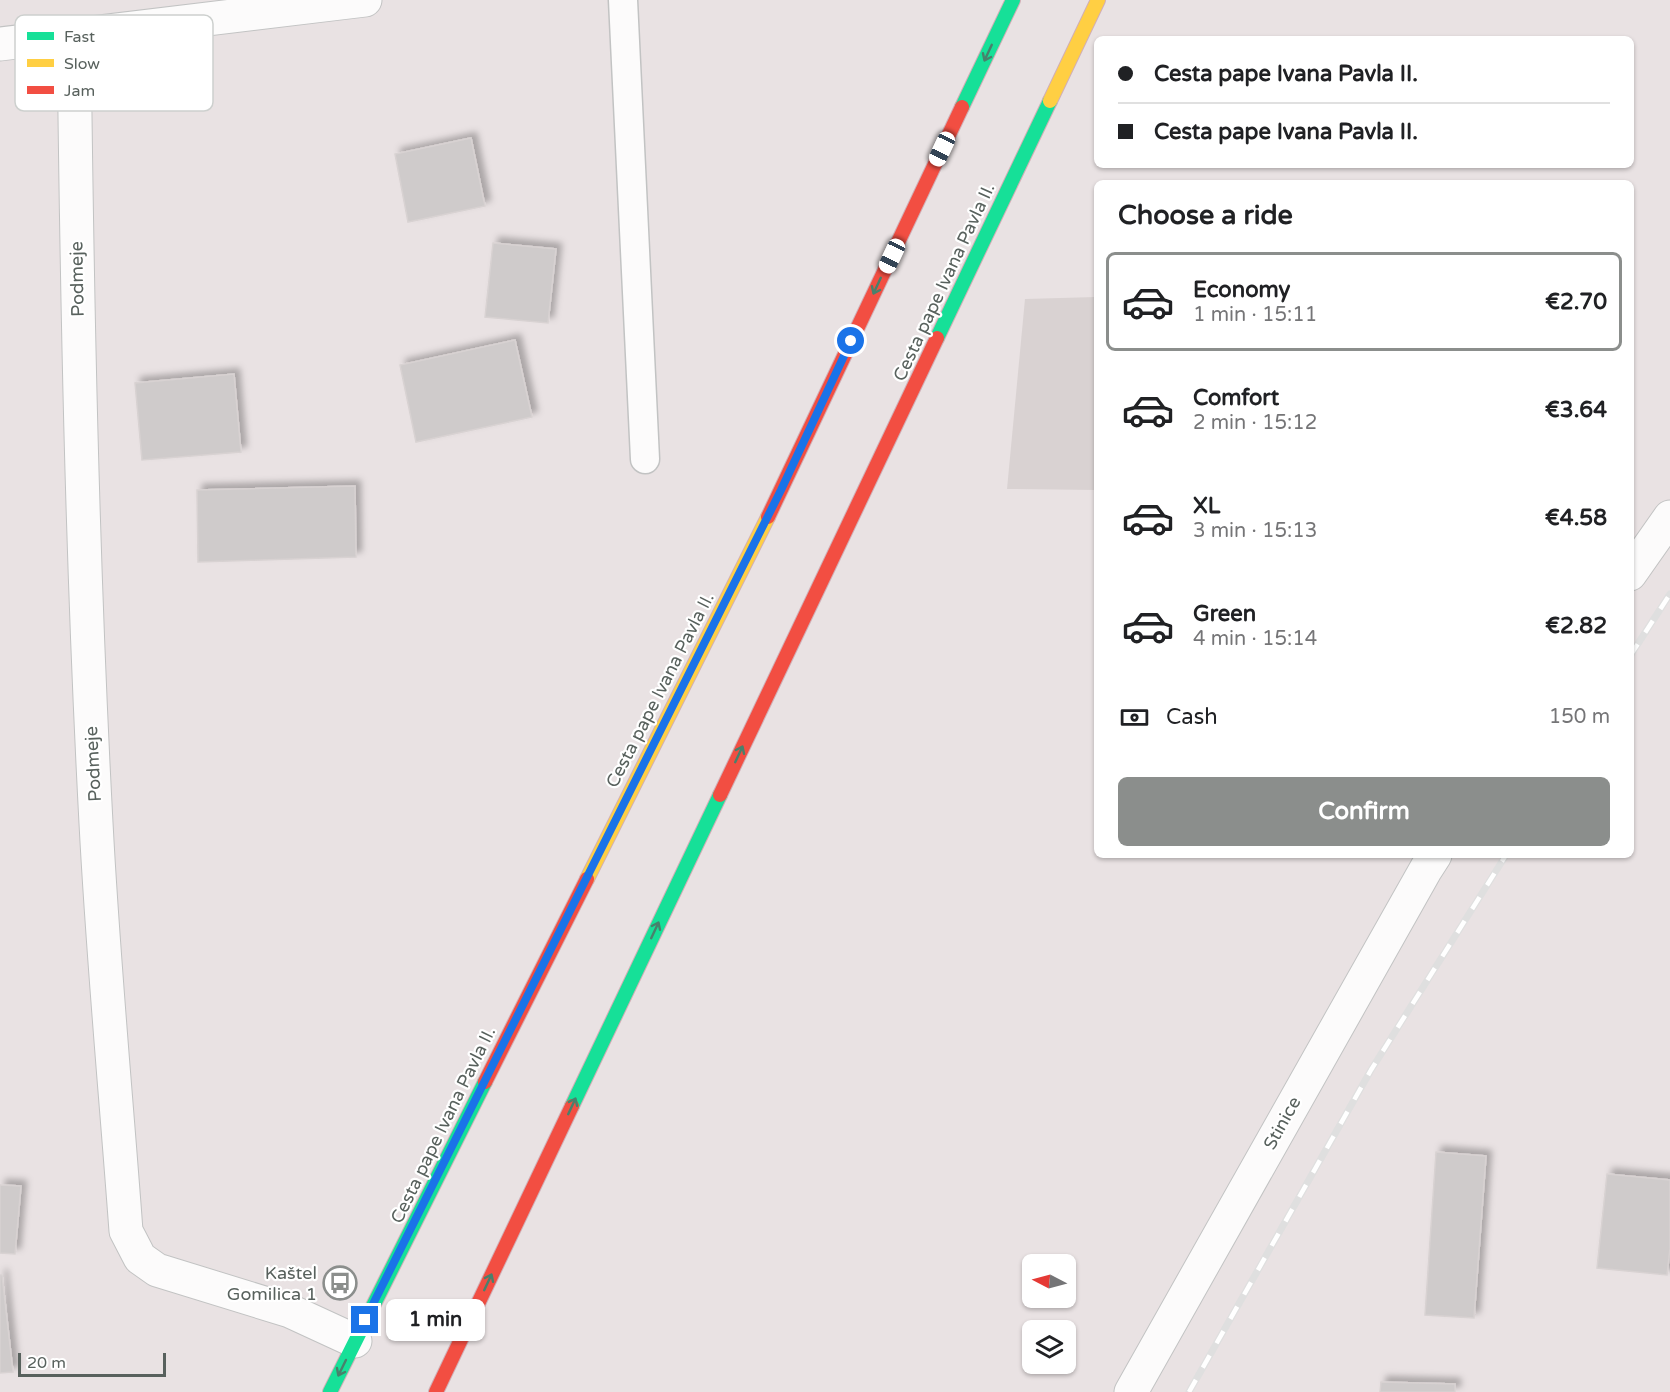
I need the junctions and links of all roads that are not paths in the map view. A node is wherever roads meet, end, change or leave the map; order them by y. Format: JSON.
{"nodes":[{"id":1,"x":365,"y":0,"type":"edge"},
{"id":2,"x":623,"y":0,"type":"edge"},
{"id":3,"x":1013,"y":0,"type":"edge"},
{"id":4,"x":1098,"y":0,"type":"edge"},
{"id":5,"x":213,"y":18,"type":"edge"},
{"id":6,"x":15,"y":42,"type":"edge"},
{"id":7,"x":0,"y":44,"type":"edge"},
{"id":8,"x":75,"y":111,"type":"edge"},
{"id":9,"x":645,"y":459,"type":"dead end"},
{"id":10,"x":1670,"y":517,"type":"edge"},
{"id":11,"x":1634,"y":568,"type":"edge"},
{"id":12,"x":1433,"y":858,"type":"edge"},
{"id":13,"x":355,"y":1341,"type":"junction"},
{"id":14,"x":330,"y":1392,"type":"edge"},
{"id":15,"x":436,"y":1392,"type":"edge"},
{"id":16,"x":1131,"y":1392,"type":"edge"}],
"edges":[{"from":1,"to":5,"type":"street"},
{"from":2,"to":9,"type":"lane"},
{"from":3,"to":13,"type":"main road","name":"Cesta pape Ivana Pavla II.","one_way":true},
{"from":15,"to":4,"type":"main road","name":"Cesta pape Ivana Pavla II.","one_way":true},
{"from":6,"to":7,"type":"street"},
{"from":8,"to":13,"type":"street","name":"Podmeje"},
{"from":10,"to":11,"type":"street"},
{"from":12,"to":16,"type":"street","name":"Stinice"},
{"from":13,"to":14,"type":"main road","name":"Cesta pape Ivana Pavla II.","one_way":true}]}
